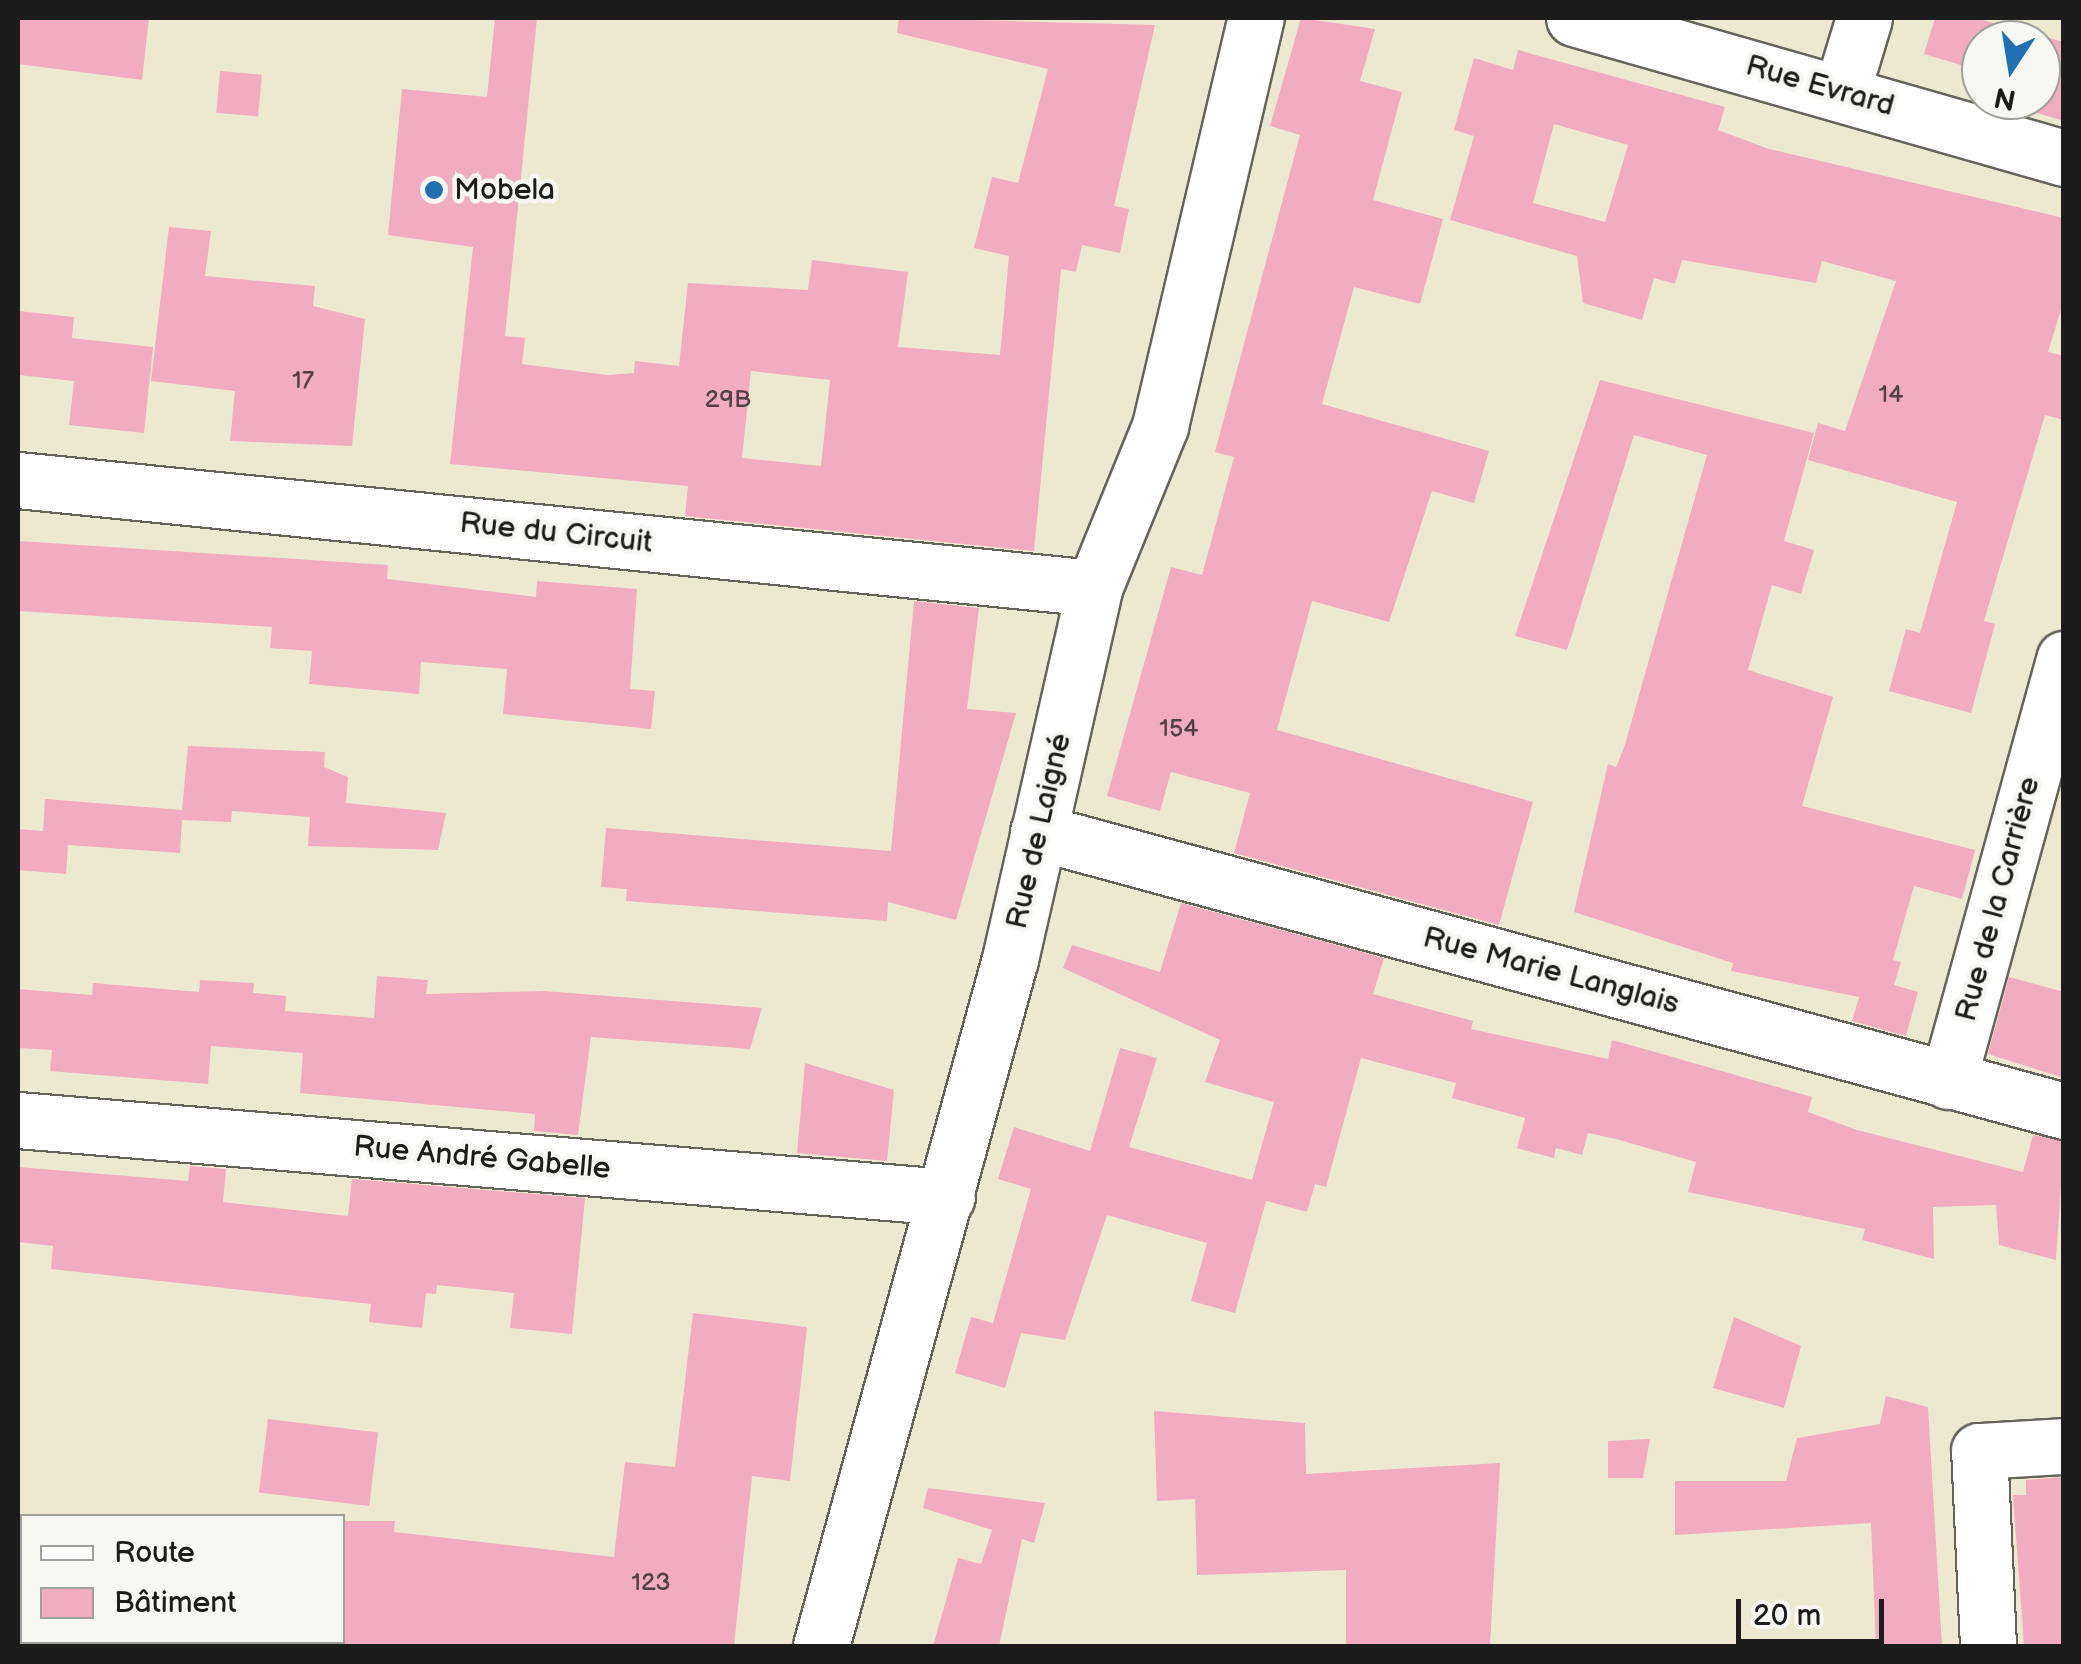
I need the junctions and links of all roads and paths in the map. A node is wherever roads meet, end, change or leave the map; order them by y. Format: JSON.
{"nodes":[{"id":1,"x":1256,"y":18,"type":"edge"},
{"id":2,"x":1574,"y":18,"type":"edge"},
{"id":3,"x":1864,"y":18,"type":"edge"},
{"id":4,"x":1842,"y":91,"type":"junction"},
{"id":5,"x":2064,"y":158,"type":"edge"},
{"id":6,"x":18,"y":480,"type":"edge"},
{"id":7,"x":1094,"y":588,"type":"junction"},
{"id":8,"x":2064,"y":659,"type":"edge"},
{"id":9,"x":1038,"y":832,"type":"junction"},
{"id":10,"x":1948,"y":1081,"type":"junction"},
{"id":11,"x":2064,"y":1111,"type":"edge"},
{"id":12,"x":18,"y":1120,"type":"edge"},
{"id":13,"x":947,"y":1196,"type":"junction"},
{"id":14,"x":2064,"y":1446,"type":"edge"},
{"id":15,"x":821,"y":1646,"type":"edge"},
{"id":16,"x":1988,"y":1646,"type":"edge"}],
"edges":[{"from":1,"to":7,"type":"street","name":"Rue de Laigné"},
{"from":2,"to":4,"type":"street","name":"Rue Evrard"},
{"from":3,"to":4,"type":"street"},
{"from":4,"to":5,"type":"street","name":"Rue Evrard"},
{"from":6,"to":7,"type":"street","name":"Rue du Circuit"},
{"from":7,"to":9,"type":"street","name":"Rue de Laigné"},
{"from":8,"to":10,"type":"street","name":"Rue de la Carrière"},
{"from":9,"to":10,"type":"street","name":"Rue Marie Langlais"},
{"from":9,"to":13,"type":"street","name":"Rue de Laigné"},
{"from":10,"to":11,"type":"street","name":"Rue Marie Langlais"},
{"from":12,"to":13,"type":"street","name":"Rue André Gabelle"},
{"from":13,"to":15,"type":"street","name":"Rue de Laigné"},
{"from":14,"to":16,"type":"street"}]}
